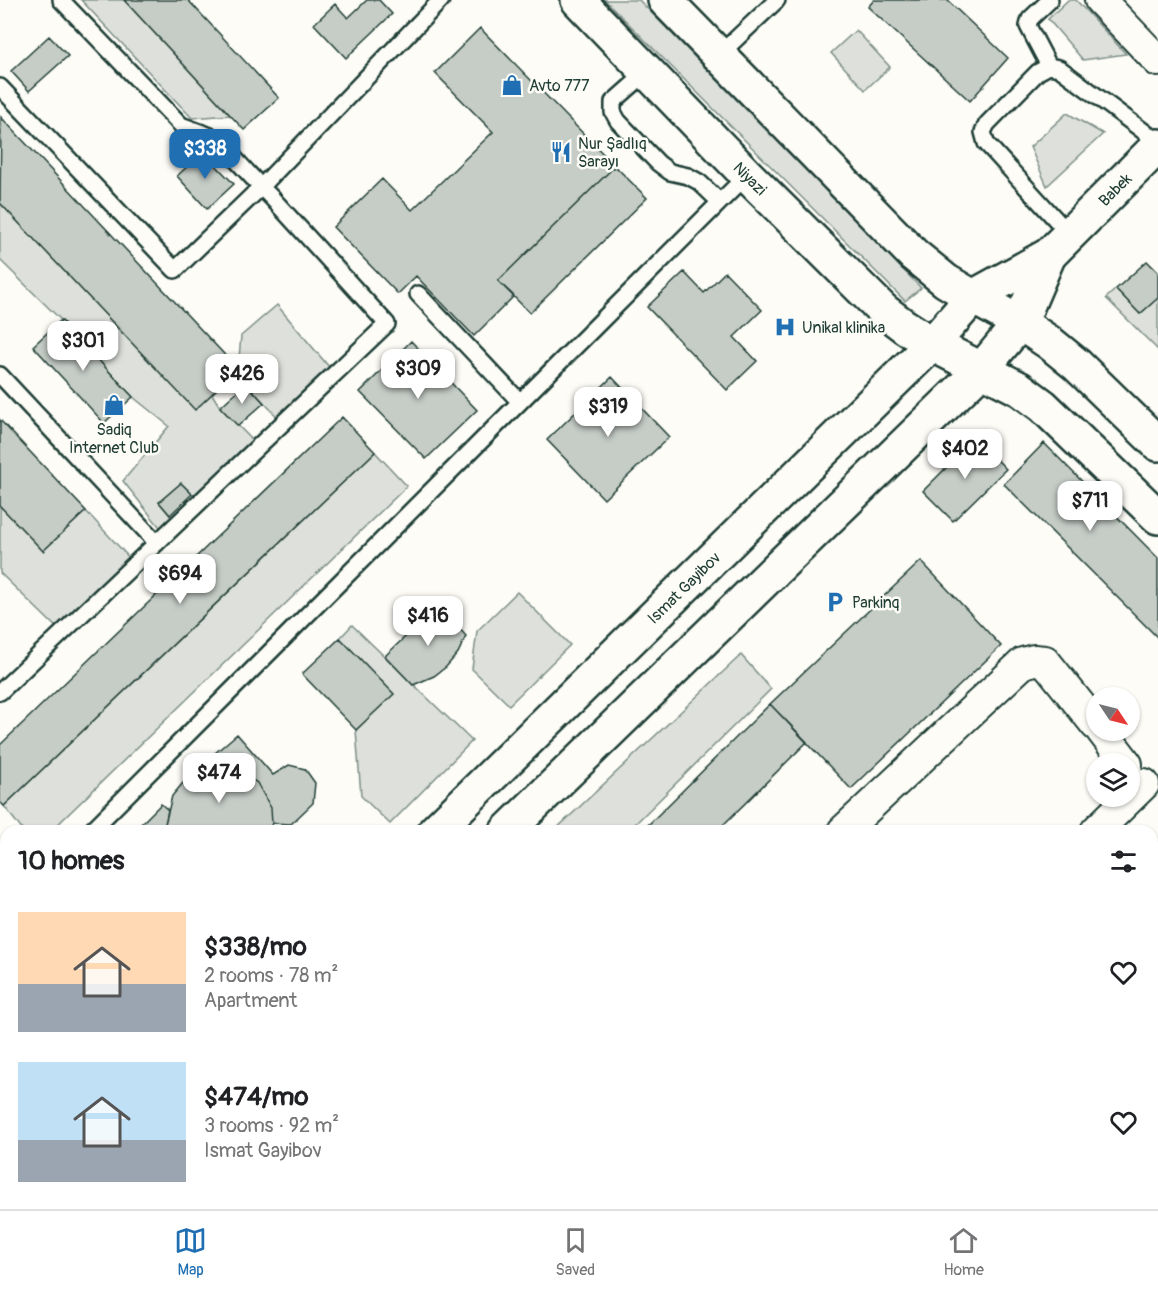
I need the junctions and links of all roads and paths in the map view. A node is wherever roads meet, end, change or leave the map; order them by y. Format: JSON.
{"nodes":[{"id":1,"x":61,"y":0,"type":"edge"},
{"id":2,"x":441,"y":0,"type":"edge"},
{"id":3,"x":578,"y":0,"type":"edge"},
{"id":4,"x":665,"y":0,"type":"edge"},
{"id":5,"x":777,"y":0,"type":"edge"},
{"id":6,"x":1050,"y":0,"type":"edge"},
{"id":7,"x":1100,"y":0,"type":"edge"},
{"id":8,"x":719,"y":55,"type":"junction"},
{"id":9,"x":1158,"y":61,"type":"edge"},
{"id":10,"x":1049,"y":66,"type":"junction"},
{"id":11,"x":647,"y":72,"type":"junction"},
{"id":12,"x":0,"y":87,"type":"edge"},
{"id":13,"x":1158,"y":144,"type":"edge"},
{"id":14,"x":747,"y":175,"type":"junction"},
{"id":15,"x":261,"y":187,"type":"junction"},
{"id":16,"x":720,"y":202,"type":"junction"},
{"id":17,"x":1059,"y":244,"type":"junction"},
{"id":18,"x":418,"y":294,"type":"dead end"},
{"id":19,"x":973,"y":297,"type":"junction"},
{"id":20,"x":1020,"y":323,"type":"junction"},
{"id":21,"x":932,"y":344,"type":"junction"},
{"id":22,"x":982,"y":369,"type":"junction"},
{"id":23,"x":0,"y":375,"type":"edge"},
{"id":24,"x":520,"y":402,"type":"junction"},
{"id":25,"x":1158,"y":444,"type":"edge"},
{"id":26,"x":1158,"y":517,"type":"edge"},
{"id":27,"x":157,"y":543,"type":"junction"},
{"id":28,"x":3,"y":683,"type":"edge"},
{"id":29,"x":1086,"y":712,"type":"edge"},
{"id":30,"x":1110,"y":741,"type":"edge"},
{"id":31,"x":1120,"y":753,"type":"edge"},
{"id":32,"x":1116,"y":807,"type":"edge"},
{"id":33,"x":97,"y":825,"type":"edge"},
{"id":34,"x":441,"y":825,"type":"edge"},
{"id":35,"x":513,"y":825,"type":"edge"},
{"id":36,"x":849,"y":825,"type":"edge"},
{"id":37,"x":1101,"y":825,"type":"edge"}],
"edges":[{"from":1,"to":15,"type":"lane"},
{"from":2,"to":15,"type":"lane"},
{"from":3,"to":11,"type":"street","name":"Niyazi"},
{"from":4,"to":8,"type":"street"},
{"from":5,"to":8,"type":"lane"},
{"from":6,"to":10,"type":"lane"},
{"from":7,"to":9,"type":"street"},
{"from":8,"to":19,"type":"street"},
{"from":10,"to":13,"type":"lane"},
{"from":10,"to":17,"type":"lane"},
{"from":11,"to":14,"type":"street","name":"Niyazi"},
{"from":11,"to":16,"type":"lane"},
{"from":12,"to":15,"type":"lane"},
{"from":13,"to":17,"type":"street","name":"Babek"},
{"from":14,"to":16,"type":"lane"},
{"from":14,"to":21,"type":"street","name":"Niyazi"},
{"from":15,"to":27,"type":"lane"},
{"from":16,"to":24,"type":"lane"},
{"from":17,"to":19,"type":"street","name":"Ismat Gayibov"},
{"from":17,"to":20,"type":"street"},
{"from":18,"to":24,"type":"lane"},
{"from":19,"to":20,"type":"street"},
{"from":19,"to":21,"type":"street","name":"Ismat Gayibov"},
{"from":20,"to":22,"type":"street"},
{"from":20,"to":25,"type":"street"},
{"from":21,"to":22,"type":"street","name":"Niyazi"},
{"from":21,"to":34,"type":"street","name":"Ismat Gayibov"},
{"from":22,"to":26,"type":"street","name":"Niyazi"},
{"from":22,"to":35,"type":"street"},
{"from":23,"to":27,"type":"lane"},
{"from":24,"to":33,"type":"lane"},
{"from":27,"to":28,"type":"lane"},
{"from":29,"to":36,"type":"street"},
{"from":30,"to":31,"type":"street"},
{"from":32,"to":37,"type":"street"}]}
